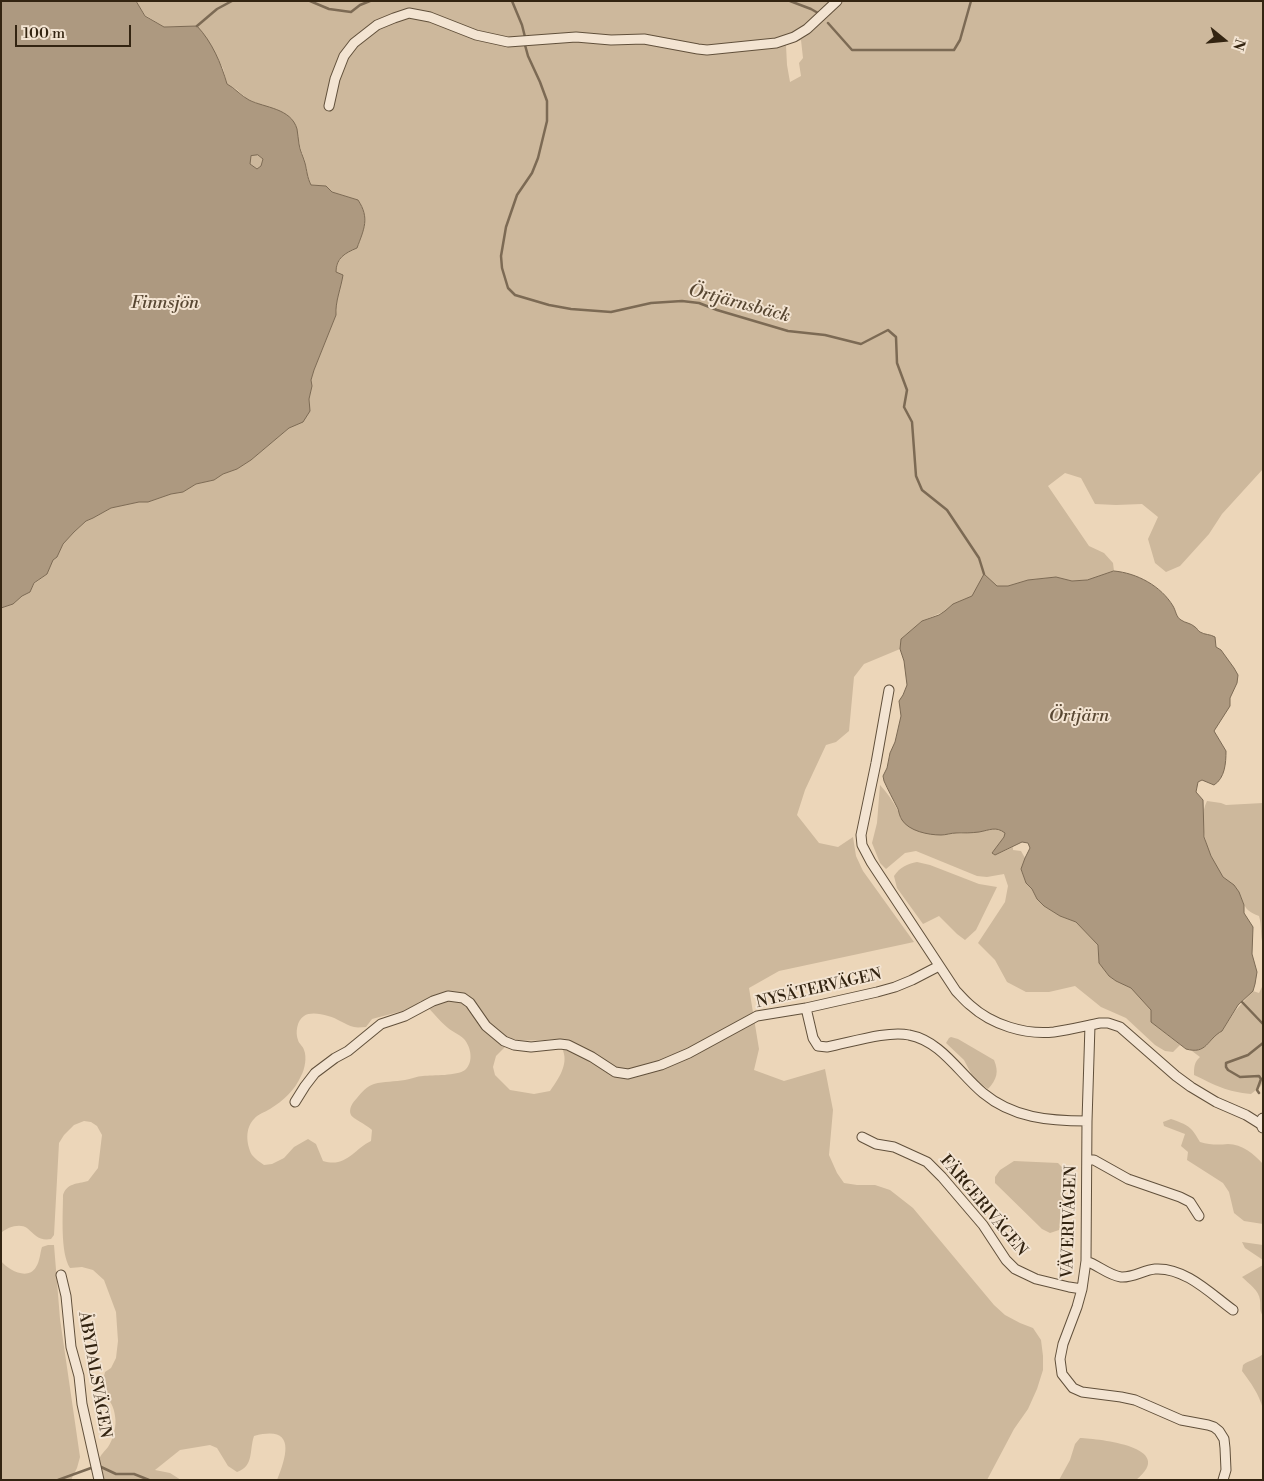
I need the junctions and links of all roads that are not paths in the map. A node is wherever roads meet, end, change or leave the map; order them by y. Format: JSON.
{"nodes":[{"id":1,"x":837,"y":1,"type":"edge"},
{"id":2,"x":329,"y":106,"type":"dead end"},
{"id":3,"x":889,"y":690,"type":"dead end"},
{"id":4,"x":939,"y":966,"type":"junction"},
{"id":5,"x":806,"y":1008,"type":"junction"},
{"id":6,"x":1090,"y":1025,"type":"junction"},
{"id":7,"x":295,"y":1102,"type":"dead end"},
{"id":8,"x":1263,"y":1114,"type":"edge"},
{"id":9,"x":1246,"y":1115,"type":"junction"},
{"id":10,"x":1263,"y":1119,"type":"edge"},
{"id":11,"x":1087,"y":1121,"type":"junction"},
{"id":12,"x":1262,"y":1126,"type":"edge"},
{"id":13,"x":862,"y":1137,"type":"dead end"},
{"id":14,"x":1087,"y":1160,"type":"junction"},
{"id":15,"x":1199,"y":1216,"type":"dead end"},
{"id":16,"x":1086,"y":1261,"type":"junction"},
{"id":17,"x":61,"y":1276,"type":"dead end"},
{"id":18,"x":1082,"y":1289,"type":"junction"},
{"id":19,"x":1233,"y":1310,"type":"dead end"},
{"id":20,"x":99,"y":1480,"type":"edge"},
{"id":21,"x":1222,"y":1480,"type":"edge"}],
"edges":[{"from":1,"to":2,"type":"street"},
{"from":3,"to":4,"type":"street"},
{"from":4,"to":5,"type":"street","name":"NYSÄTERVÄGEN"},
{"from":4,"to":6,"type":"street"},
{"from":5,"to":7,"type":"street","name":"NYSÄTERVÄGEN"},
{"from":5,"to":11,"type":"street"},
{"from":6,"to":9,"type":"street"},
{"from":6,"to":11,"type":"street","name":"VÄVERIVÄGEN"},
{"from":8,"to":9,"type":"street"},
{"from":9,"to":12,"type":"street"},
{"from":10,"to":12,"type":"street"},
{"from":11,"to":14,"type":"street","name":"VÄVERIVÄGEN"},
{"from":13,"to":18,"type":"street","name":"FÄRGERIVÄGEN"},
{"from":14,"to":15,"type":"street"},
{"from":14,"to":16,"type":"street","name":"VÄVERIVÄGEN"},
{"from":16,"to":18,"type":"street","name":"VÄVERIVÄGEN"},
{"from":16,"to":19,"type":"street"},
{"from":17,"to":20,"type":"street","name":"ÅBYDALSVÄGEN"},
{"from":18,"to":21,"type":"street","name":"VÄVERIVÄGEN"}]}
